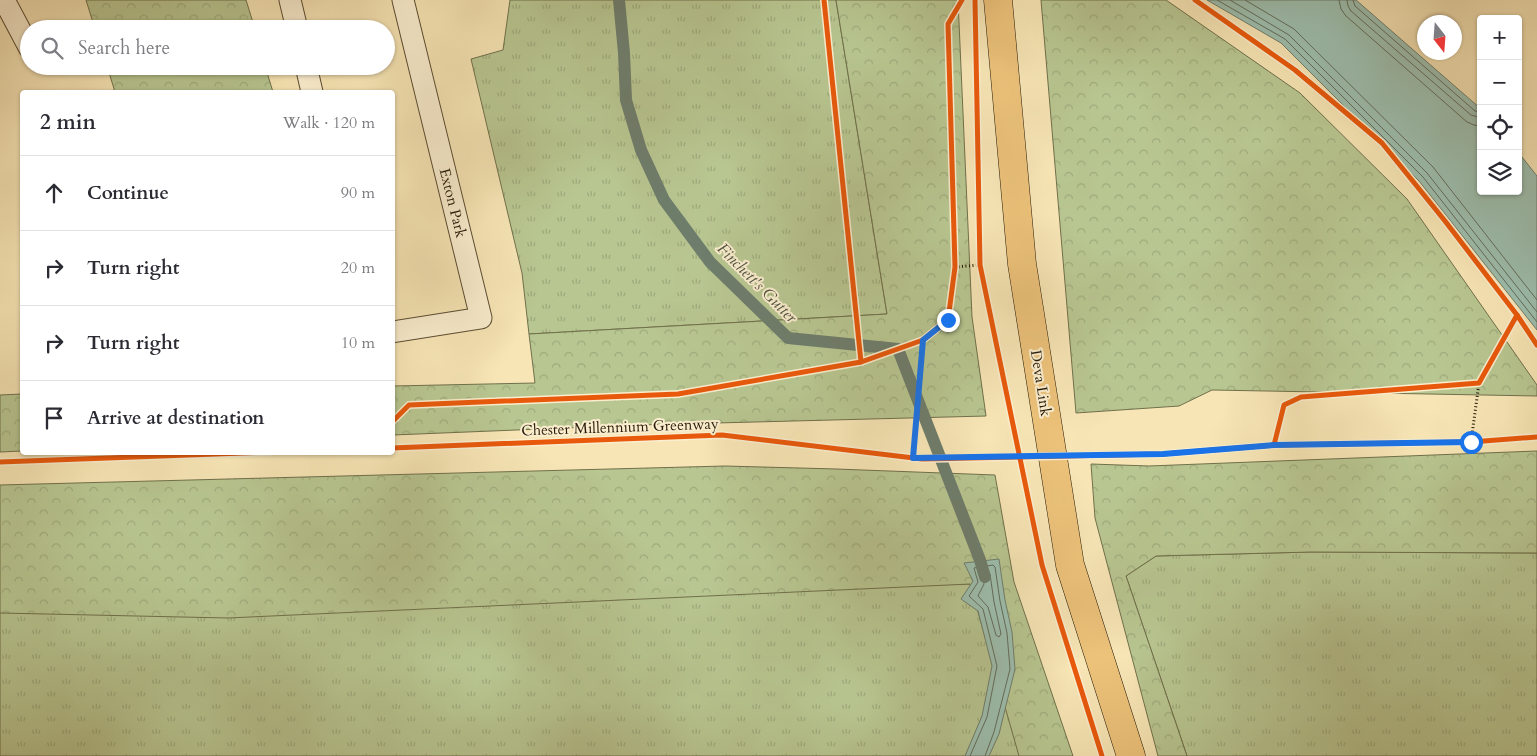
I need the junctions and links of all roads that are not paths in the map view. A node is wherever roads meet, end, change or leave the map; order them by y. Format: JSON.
{"nodes":[{"id":1,"x":4,"y":0,"type":"edge"},
{"id":2,"x":290,"y":0,"type":"edge"},
{"id":3,"x":403,"y":0,"type":"edge"},
{"id":4,"x":998,"y":0,"type":"edge"},
{"id":5,"x":295,"y":20,"type":"edge"},
{"id":6,"x":20,"y":30,"type":"edge"},
{"id":7,"x":308,"y":75,"type":"edge"},
{"id":8,"x":312,"y":90,"type":"edge"},
{"id":9,"x":395,"y":332,"type":"edge"},
{"id":10,"x":1131,"y":756,"type":"edge"}],
"edges":[{"from":1,"to":6,"type":"lane"},
{"from":2,"to":5,"type":"lane"},
{"from":3,"to":9,"type":"lane","name":"Exton Park"},
{"from":4,"to":10,"type":"main road","name":"Deva Link"},
{"from":7,"to":8,"type":"lane"}]}
